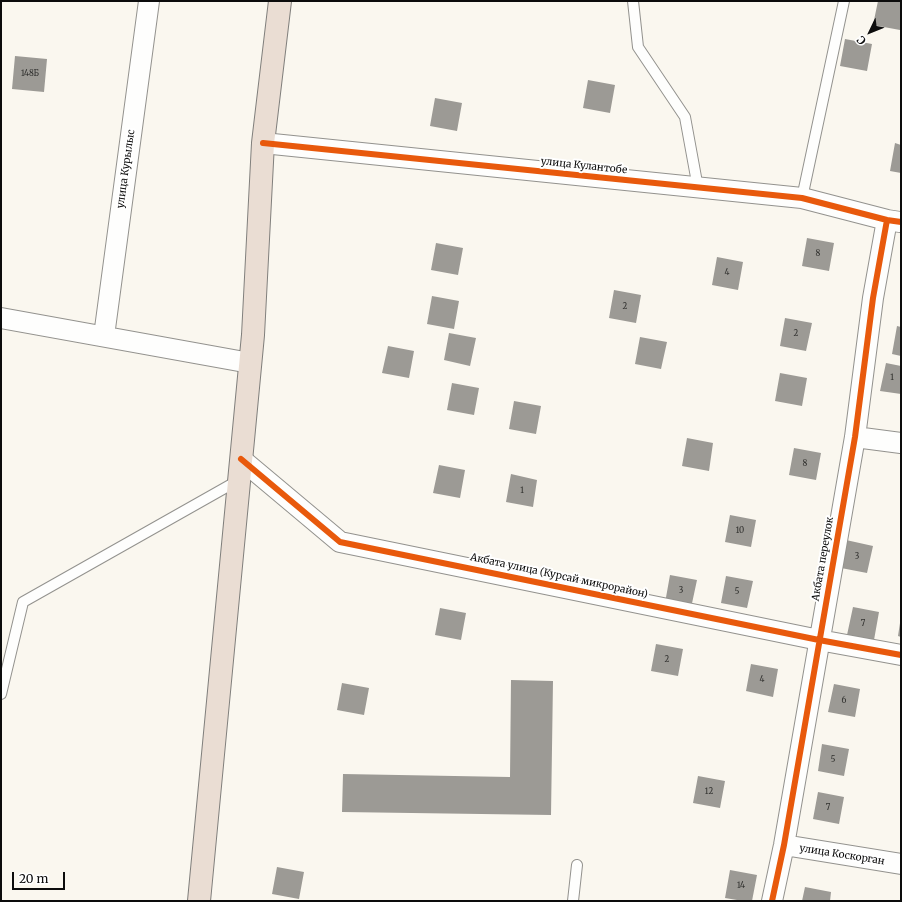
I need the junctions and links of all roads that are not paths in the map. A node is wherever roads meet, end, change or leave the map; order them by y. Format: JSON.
{"nodes":[{"id":1,"x":149,"y":1,"type":"edge"},
{"id":2,"x":280,"y":1,"type":"edge"},
{"id":3,"x":633,"y":1,"type":"edge"},
{"id":4,"x":844,"y":1,"type":"edge"},
{"id":5,"x":263,"y":144,"type":"junction"},
{"id":6,"x":698,"y":188,"type":"junction"},
{"id":7,"x":802,"y":198,"type":"junction"},
{"id":8,"x":894,"y":221,"type":"edge"},
{"id":9,"x":1,"y":318,"type":"edge"},
{"id":10,"x":104,"y":336,"type":"junction"},
{"id":11,"x":250,"y":363,"type":"junction"},
{"id":12,"x":855,"y":437,"type":"junction"},
{"id":13,"x":901,"y":443,"type":"edge"},
{"id":14,"x":240,"y":469,"type":"junction"},
{"id":15,"x":819,"y":640,"type":"junction"},
{"id":16,"x":901,"y":655,"type":"edge"},
{"id":17,"x":1,"y":694,"type":"edge"},
{"id":18,"x":784,"y":845,"type":"junction"},
{"id":19,"x":901,"y":864,"type":"edge"},
{"id":20,"x":577,"y":865,"type":"dead end"},
{"id":21,"x":199,"y":901,"type":"edge"},
{"id":22,"x":573,"y":901,"type":"edge"},
{"id":23,"x":772,"y":901,"type":"edge"}],
"edges":[{"from":1,"to":10,"type":"street","name":"улица Курылыс"},
{"from":2,"to":5,"type":"highway"},
{"from":3,"to":6,"type":"lane"},
{"from":4,"to":7,"type":"lane"},
{"from":5,"to":6,"type":"street","name":"улица Кулантобе"},
{"from":5,"to":11,"type":"highway"},
{"from":6,"to":7,"type":"street","name":"улица Кулантобе"},
{"from":7,"to":8,"type":"street","name":"улица Кулантобе"},
{"from":8,"to":12,"type":"street","name":"Акбата переулок"},
{"from":9,"to":10,"type":"street"},
{"from":10,"to":11,"type":"street"},
{"from":11,"to":14,"type":"highway"},
{"from":12,"to":13,"type":"street"},
{"from":12,"to":15,"type":"street","name":"Акбата переулок"},
{"from":14,"to":15,"type":"street","name":"Акбата улица (Курсай микрорайон)"},
{"from":14,"to":17,"type":"lane"},
{"from":14,"to":21,"type":"highway"},
{"from":15,"to":16,"type":"street","name":"Акбата улица (Курсай микрорайон)"},
{"from":15,"to":18,"type":"street","name":"Акбата переулок"},
{"from":18,"to":19,"type":"street","name":"улица Коскорган"},
{"from":18,"to":23,"type":"street","name":"Акбата переулок"},
{"from":20,"to":22,"type":"lane"}]}
